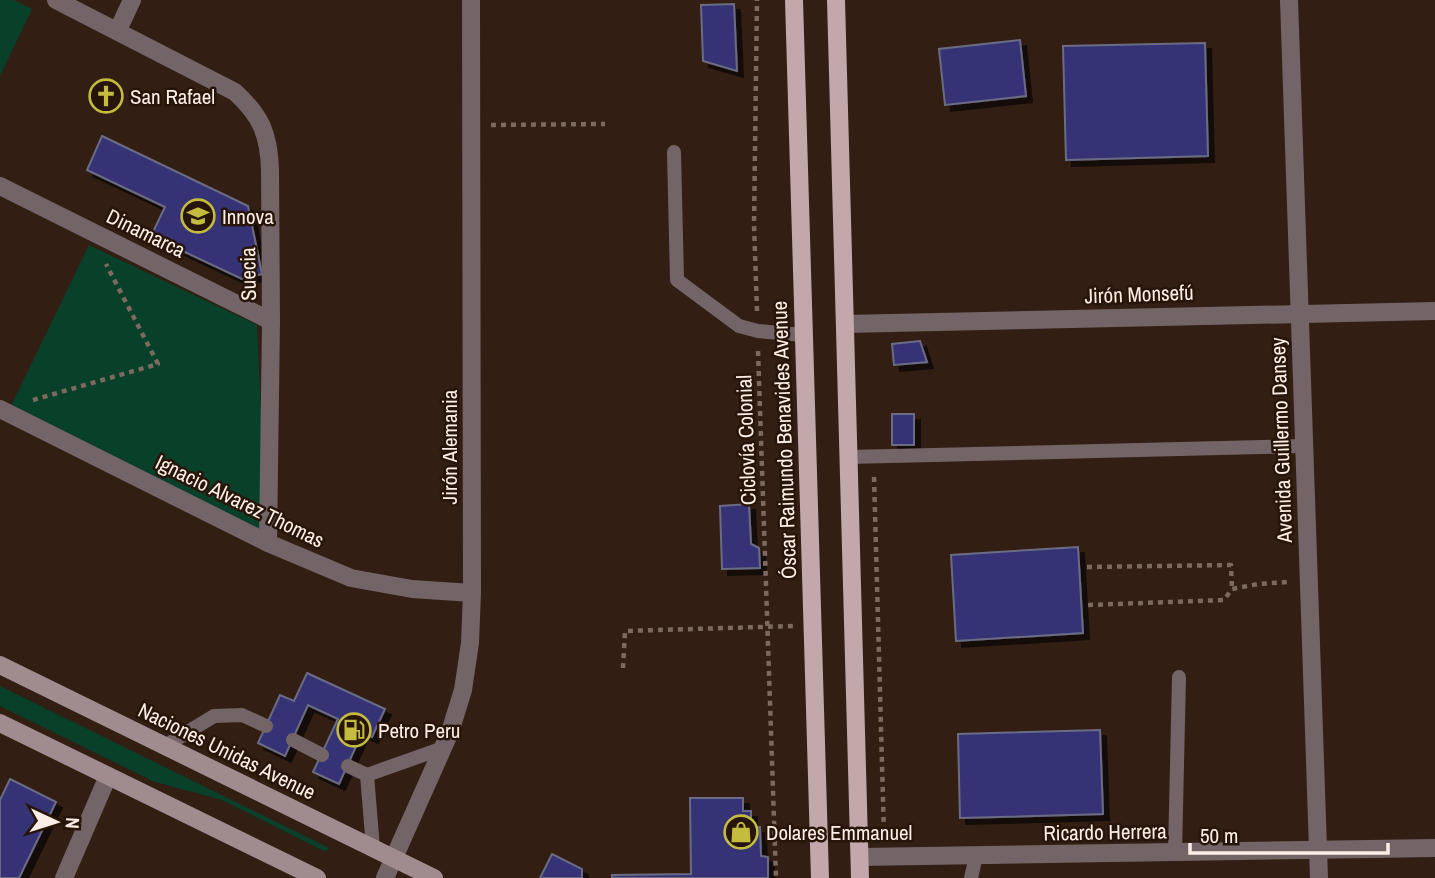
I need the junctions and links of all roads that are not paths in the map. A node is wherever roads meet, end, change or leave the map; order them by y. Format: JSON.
{"nodes":[{"id":1,"x":56,"y":0,"type":"edge"},
{"id":2,"x":132,"y":0,"type":"edge"},
{"id":3,"x":471,"y":0,"type":"edge"},
{"id":4,"x":794,"y":0,"type":"edge"},
{"id":5,"x":836,"y":0,"type":"edge"},
{"id":6,"x":1289,"y":0,"type":"edge"},
{"id":7,"x":118,"y":30,"type":"junction"},
{"id":8,"x":674,"y":152,"type":"dead end"},
{"id":9,"x":0,"y":186,"type":"edge"},
{"id":10,"x":1435,"y":311,"type":"edge"},
{"id":11,"x":1300,"y":312,"type":"junction"},
{"id":12,"x":271,"y":321,"type":"junction"},
{"id":13,"x":845,"y":324,"type":"junction"},
{"id":14,"x":803,"y":335,"type":"junction"},
{"id":15,"x":0,"y":409,"type":"edge"},
{"id":16,"x":1305,"y":446,"type":"junction"},
{"id":17,"x":848,"y":457,"type":"junction"},
{"id":18,"x":268,"y":543,"type":"junction"},
{"id":19,"x":472,"y":593,"type":"junction"},
{"id":20,"x":0,"y":666,"type":"edge"},
{"id":21,"x":1179,"y":677,"type":"dead end"},
{"id":22,"x":0,"y":723,"type":"edge"},
{"id":23,"x":266,"y":726,"type":"dead end"},
{"id":24,"x":293,"y":740,"type":"dead end"},
{"id":25,"x":165,"y":746,"type":"junction"},
{"id":26,"x":443,"y":748,"type":"junction"},
{"id":27,"x":321,"y":755,"type":"dead end"},
{"id":28,"x":348,"y":766,"type":"dead end"},
{"id":29,"x":367,"y":775,"type":"junction"},
{"id":30,"x":108,"y":776,"type":"junction"},
{"id":31,"x":373,"y":848,"type":"junction"},
{"id":32,"x":1435,"y":848,"type":"edge"},
{"id":33,"x":1318,"y":852,"type":"junction"},
{"id":34,"x":1175,"y":853,"type":"junction"},
{"id":35,"x":976,"y":856,"type":"junction"},
{"id":36,"x":860,"y":857,"type":"junction"},
{"id":37,"x":394,"y":858,"type":"junction"},
{"id":38,"x":64,"y":878,"type":"edge"},
{"id":39,"x":317,"y":878,"type":"edge"},
{"id":40,"x":385,"y":878,"type":"edge"},
{"id":41,"x":434,"y":878,"type":"edge"},
{"id":42,"x":820,"y":878,"type":"edge"},
{"id":43,"x":860,"y":878,"type":"edge"},
{"id":44,"x":971,"y":878,"type":"edge"},
{"id":45,"x":1319,"y":878,"type":"edge"}],
"edges":[{"from":1,"to":7,"type":"street","name":"Suecia"},
{"from":2,"to":7,"type":"street"},
{"from":3,"to":19,"type":"street","name":"Jirón Alemania"},
{"from":4,"to":14,"type":"main road","name":"Óscar Raimundo Benavides Avenue"},
{"from":5,"to":13,"type":"main road"},
{"from":6,"to":11,"type":"street","name":"Avenida Guillermo Dansey"},
{"from":7,"to":12,"type":"street","name":"Suecia"},
{"from":8,"to":14,"type":"lane"},
{"from":9,"to":12,"type":"street","name":"Dinamarca"},
{"from":10,"to":11,"type":"street","name":"Jirón Monsefú"},
{"from":11,"to":13,"type":"street","name":"Jirón Monsefú"},
{"from":11,"to":16,"type":"street","name":"Avenida Guillermo Dansey"},
{"from":12,"to":18,"type":"street","name":"Suecia"},
{"from":13,"to":17,"type":"main road"},
{"from":14,"to":42,"type":"main road","name":"Óscar Raimundo Benavides Avenue"},
{"from":15,"to":18,"type":"street","name":"Ignacio Alvarez Thomas"},
{"from":16,"to":17,"type":"lane"},
{"from":16,"to":33,"type":"street","name":"Avenida Guillermo Dansey"},
{"from":17,"to":36,"type":"main road"},
{"from":18,"to":19,"type":"street","name":"Ignacio Alvarez Thomas"},
{"from":19,"to":26,"type":"street","name":"Jirón Alemania"},
{"from":20,"to":25,"type":"main road","name":"Naciones Unidas Avenue"},
{"from":21,"to":34,"type":"lane"},
{"from":22,"to":30,"type":"main road"},
{"from":23,"to":25,"type":"lane"},
{"from":24,"to":27,"type":"lane"},
{"from":25,"to":31,"type":"main road","name":"Naciones Unidas Avenue"},
{"from":26,"to":29,"type":"lane"},
{"from":26,"to":37,"type":"street","name":"Jirón Alemania"},
{"from":28,"to":29,"type":"lane"},
{"from":29,"to":31,"type":"lane"},
{"from":30,"to":38,"type":"street"},
{"from":30,"to":39,"type":"main road"},
{"from":31,"to":37,"type":"main road","name":"Naciones Unidas Avenue"},
{"from":32,"to":33,"type":"street","name":"Ricardo Herrera"},
{"from":33,"to":34,"type":"street","name":"Ricardo Herrera"},
{"from":33,"to":45,"type":"street","name":"Avenida Guillermo Dansey"},
{"from":34,"to":35,"type":"street","name":"Ricardo Herrera"},
{"from":35,"to":36,"type":"street","name":"Ricardo Herrera"},
{"from":35,"to":44,"type":"lane"},
{"from":36,"to":43,"type":"main road"},
{"from":37,"to":40,"type":"street","name":"Jirón Alemania"},
{"from":37,"to":41,"type":"main road","name":"Naciones Unidas Avenue"}]}
